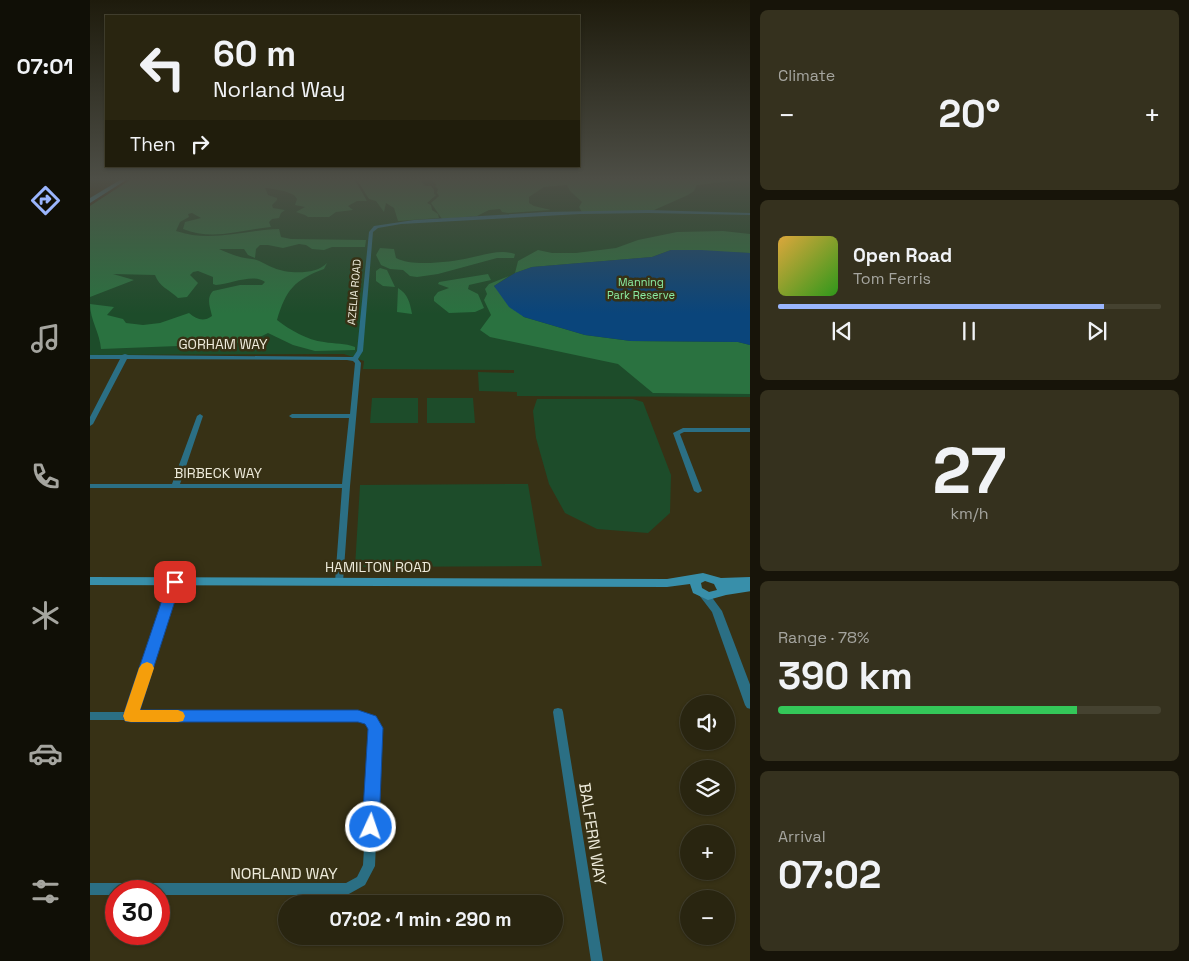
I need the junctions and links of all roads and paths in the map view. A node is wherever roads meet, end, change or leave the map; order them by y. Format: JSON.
{"nodes":[{"id":1,"x":391,"y":225,"type":"edge"},
{"id":2,"x":125,"y":356,"type":"junction"},
{"id":3,"x":90,"y":357,"type":"edge"},
{"id":4,"x":355,"y":359,"type":"junction"},
{"id":5,"x":200,"y":416,"type":"dead end"},
{"id":6,"x":292,"y":416,"type":"dead end"},
{"id":7,"x":353,"y":416,"type":"junction"},
{"id":8,"x":90,"y":424,"type":"edge"},
{"id":9,"x":750,"y":430,"type":"edge"},
{"id":10,"x":90,"y":486,"type":"edge"},
{"id":11,"x":175,"y":486,"type":"junction"},
{"id":12,"x":346,"y":486,"type":"junction"},
{"id":13,"x":698,"y":491,"type":"dead end"},
{"id":14,"x":696,"y":579,"type":"junction"},
{"id":15,"x":750,"y":581,"type":"edge"},
{"id":16,"x":90,"y":582,"type":"edge"},
{"id":17,"x":175,"y":582,"type":"junction"},
{"id":18,"x":339,"y":582,"type":"junction"},
{"id":19,"x":667,"y":583,"type":"junction"},
{"id":20,"x":750,"y":586,"type":"edge"},
{"id":21,"x":720,"y":589,"type":"junction"},
{"id":22,"x":702,"y":594,"type":"junction"},
{"id":23,"x":717,"y":611,"type":"junction"},
{"id":24,"x":750,"y":705,"type":"edge"},
{"id":25,"x":558,"y":712,"type":"dead end"},
{"id":26,"x":90,"y":716,"type":"edge"},
{"id":27,"x":131,"y":716,"type":"junction"},
{"id":28,"x":90,"y":889,"type":"edge"},
{"id":29,"x":597,"y":961,"type":"edge"}],
"edges":[{"from":1,"to":4,"type":"street","name":"AZELIA ROAD"},
{"from":2,"to":3,"type":"street","name":"GORHAM WAY"},
{"from":2,"to":4,"type":"street","name":"GORHAM WAY"},
{"from":2,"to":8,"type":"street"},
{"from":4,"to":7,"type":"street","name":"AZELIA ROAD"},
{"from":5,"to":11,"type":"street"},
{"from":6,"to":7,"type":"street"},
{"from":7,"to":12,"type":"street","name":"AZELIA ROAD"},
{"from":9,"to":13,"type":"street"},
{"from":10,"to":11,"type":"street","name":"BIRBECK WAY"},
{"from":11,"to":12,"type":"street","name":"BIRBECK WAY"},
{"from":12,"to":18,"type":"street","name":"AZELIA ROAD"},
{"from":14,"to":19,"type":"main road","name":"HAMILTON ROAD"},
{"from":14,"to":21,"type":"main road","name":"HAMILTON ROAD"},
{"from":14,"to":22,"type":"main road"},
{"from":15,"to":21,"type":"main road"},
{"from":16,"to":17,"type":"main road","name":"HAMILTON ROAD"},
{"from":17,"to":18,"type":"main road","name":"HAMILTON ROAD"},
{"from":17,"to":27,"type":"street"},
{"from":18,"to":19,"type":"main road","name":"HAMILTON ROAD"},
{"from":19,"to":22,"type":"main road","name":"HAMILTON ROAD"},
{"from":20,"to":21,"type":"main road"},
{"from":21,"to":22,"type":"main road","name":"HAMILTON ROAD"},
{"from":21,"to":23,"type":"street"},
{"from":22,"to":23,"type":"street"},
{"from":23,"to":24,"type":"street"},
{"from":25,"to":29,"type":"street","name":"BALFERN WAY"},
{"from":26,"to":27,"type":"street","name":"NORLAND WAY"},
{"from":27,"to":28,"type":"street","name":"NORLAND WAY"}]}
